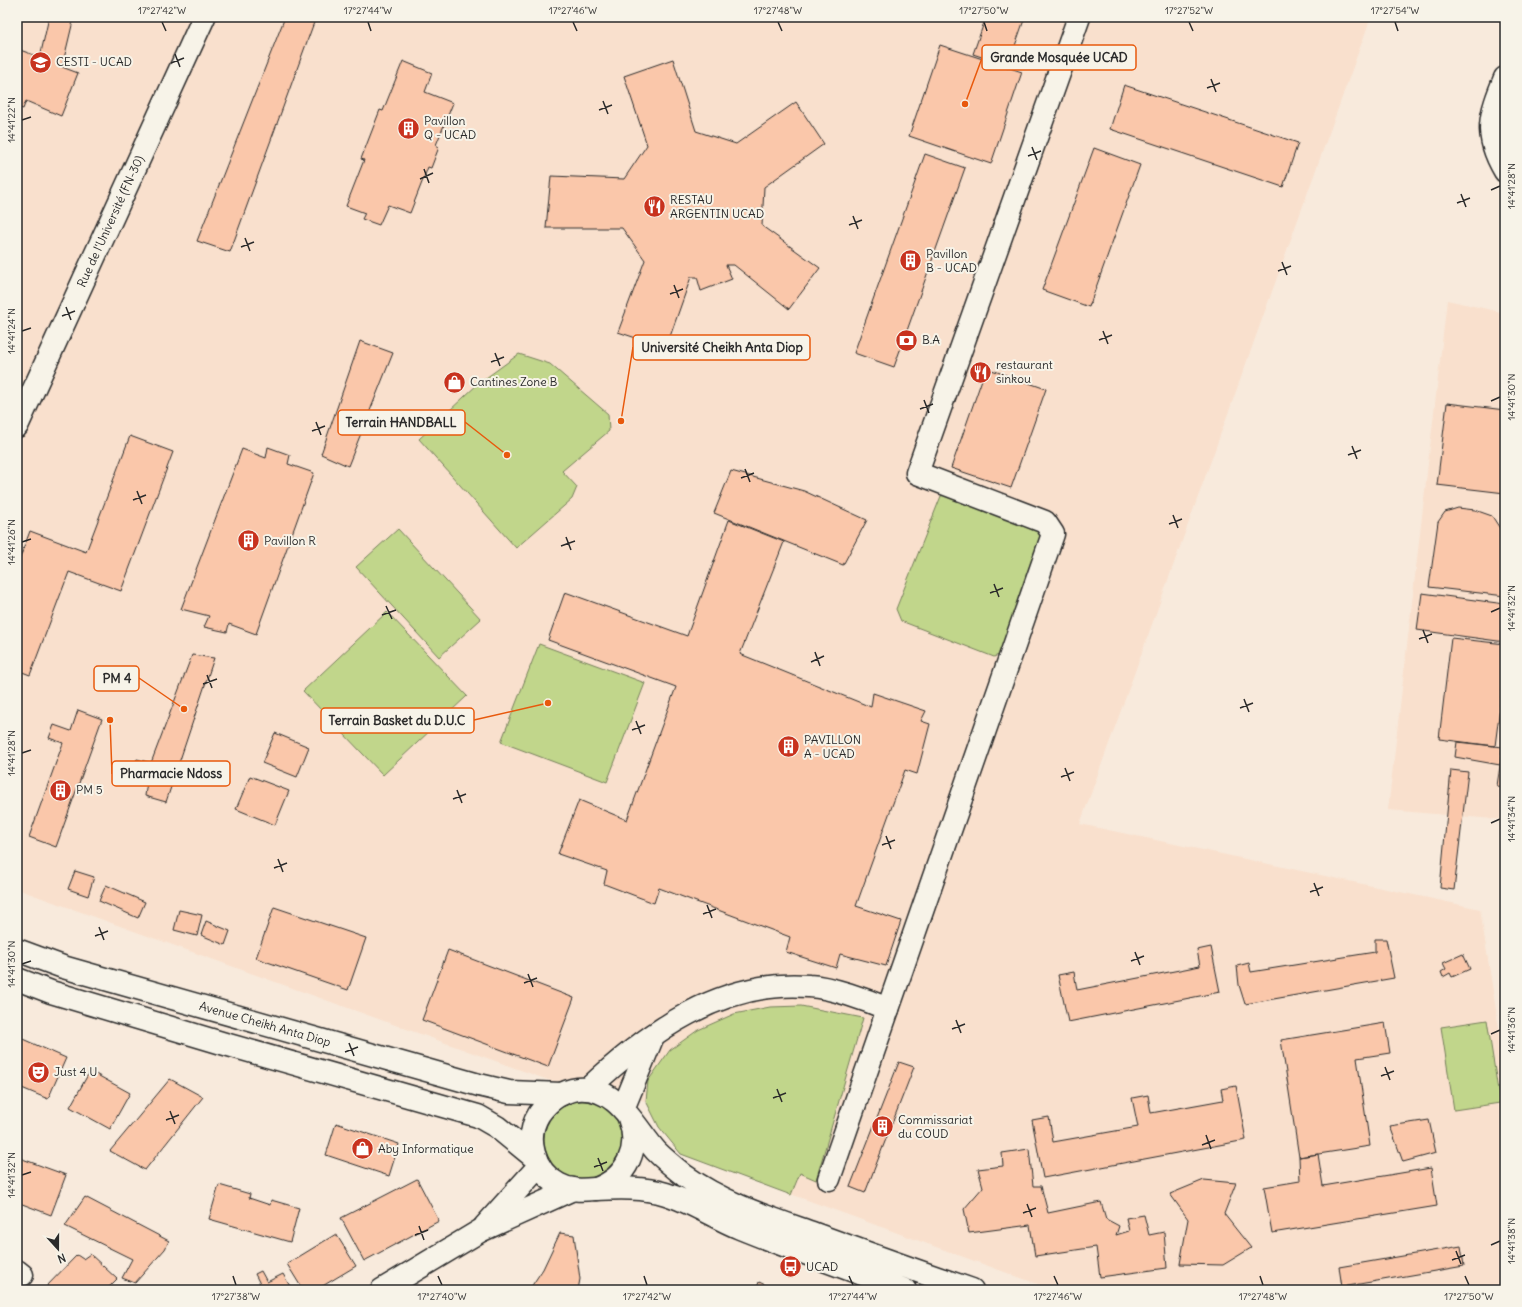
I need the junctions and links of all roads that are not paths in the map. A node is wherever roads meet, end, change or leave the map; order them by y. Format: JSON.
{"nodes":[{"id":1,"x":204,"y":17,"type":"edge"},
{"id":2,"x":1079,"y":17,"type":"edge"},
{"id":3,"x":1505,"y":78,"type":"edge"},
{"id":4,"x":1505,"y":171,"type":"edge"},
{"id":5,"x":17,"y":426,"type":"edge"},
{"id":6,"x":17,"y":950,"type":"edge"},
{"id":7,"x":17,"y":979,"type":"edge"},
{"id":8,"x":888,"y":1008,"type":"junction"},
{"id":9,"x":654,"y":1034,"type":"junction"},
{"id":10,"x":588,"y":1090,"type":"junction"},
{"id":11,"x":562,"y":1094,"type":"junction"},
{"id":12,"x":626,"y":1113,"type":"junction"},
{"id":13,"x":537,"y":1162,"type":"junction"},
{"id":14,"x":829,"y":1179,"type":"dead end"},
{"id":15,"x":583,"y":1189,"type":"junction"},
{"id":16,"x":480,"y":1231,"type":"junction"},
{"id":17,"x":382,"y":1290,"type":"edge"},
{"id":18,"x":905,"y":1290,"type":"edge"},
{"id":19,"x":972,"y":1290,"type":"edge"}],
"edges":[{"from":1,"to":5,"type":"street","name":"Rue de l'Université (FN-30)"},
{"from":2,"to":8,"type":"street"},
{"from":3,"to":4,"type":"street"},
{"from":6,"to":11,"type":"street","name":"Avenue Cheikh Anta Diop"},
{"from":7,"to":13,"type":"street"},
{"from":8,"to":9,"type":"street"},
{"from":8,"to":14,"type":"street"},
{"from":9,"to":10,"type":"street"},
{"from":9,"to":12,"type":"street"},
{"from":10,"to":11,"type":"street"},
{"from":10,"to":12,"type":"street"},
{"from":11,"to":13,"type":"street"},
{"from":12,"to":15,"type":"street"},
{"from":12,"to":19,"type":"street"},
{"from":13,"to":15,"type":"street"},
{"from":13,"to":16,"type":"street"},
{"from":15,"to":16,"type":"street"},
{"from":15,"to":18,"type":"street"},
{"from":16,"to":17,"type":"street"}]}
